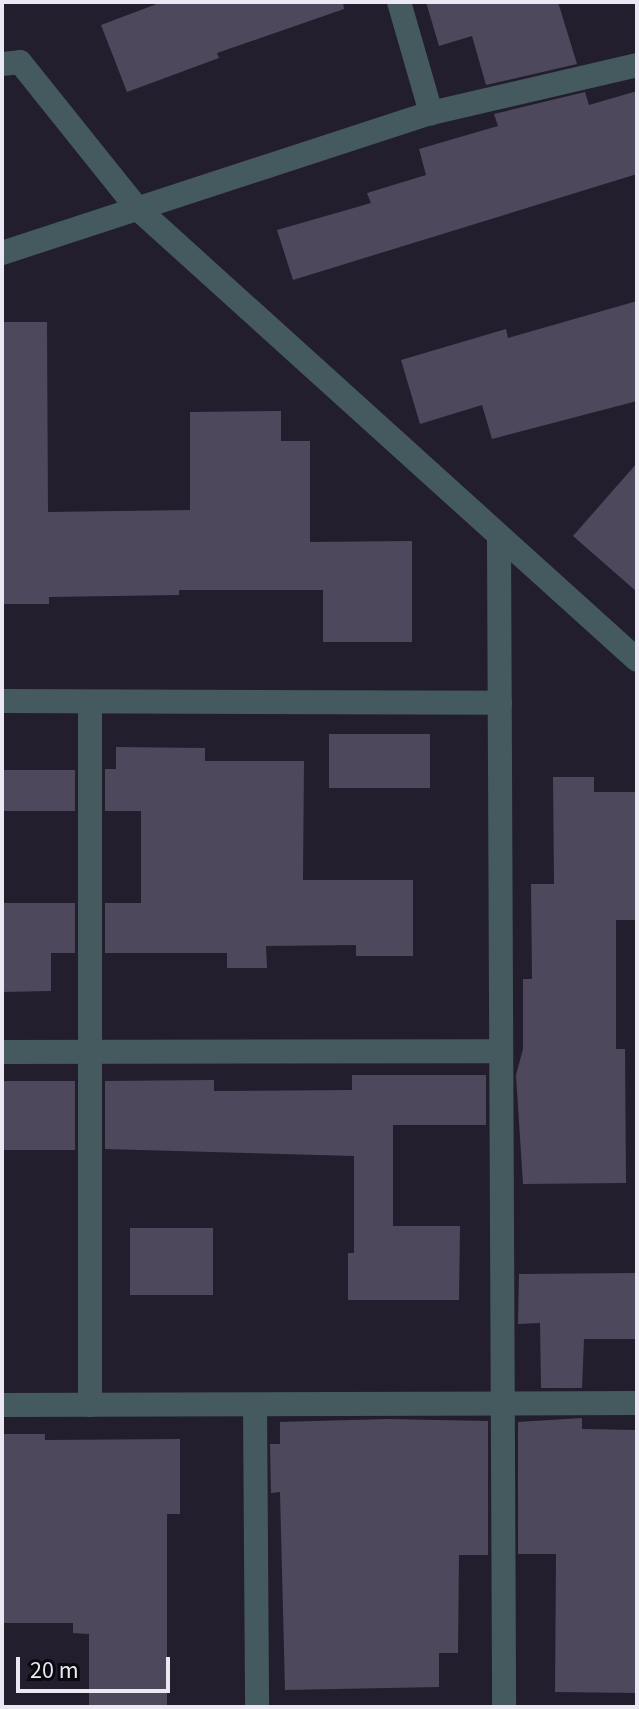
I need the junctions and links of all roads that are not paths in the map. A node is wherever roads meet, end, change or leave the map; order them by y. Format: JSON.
{"nodes":[{"id":1,"x":399,"y":2,"type":"edge"},
{"id":2,"x":2,"y":64,"type":"edge"},
{"id":3,"x":637,"y":65,"type":"edge"},
{"id":4,"x":431,"y":113,"type":"junction"},
{"id":5,"x":137,"y":208,"type":"junction"},
{"id":6,"x":2,"y":253,"type":"edge"},
{"id":7,"x":499,"y":539,"type":"junction"},
{"id":8,"x":637,"y":660,"type":"edge"},
{"id":9,"x":2,"y":701,"type":"edge"},
{"id":10,"x":90,"y":703,"type":"junction"},
{"id":11,"x":500,"y":703,"type":"junction"},
{"id":12,"x":92,"y":1051,"type":"junction"},
{"id":13,"x":499,"y":1051,"type":"junction"},
{"id":14,"x":2,"y":1052,"type":"edge"},
{"id":15,"x":637,"y":1403,"type":"edge"},
{"id":16,"x":500,"y":1404,"type":"junction"},
{"id":17,"x":2,"y":1405,"type":"edge"},
{"id":18,"x":90,"y":1405,"type":"junction"},
{"id":19,"x":255,"y":1405,"type":"junction"},
{"id":20,"x":257,"y":1707,"type":"edge"},
{"id":21,"x":504,"y":1707,"type":"edge"}],
"edges":[{"from":1,"to":4,"type":"street"},
{"from":2,"to":5,"type":"street"},
{"from":3,"to":4,"type":"street"},
{"from":4,"to":5,"type":"street"},
{"from":5,"to":6,"type":"street"},
{"from":5,"to":7,"type":"street"},
{"from":7,"to":8,"type":"street"},
{"from":7,"to":11,"type":"street"},
{"from":9,"to":10,"type":"street"},
{"from":10,"to":11,"type":"street"},
{"from":10,"to":12,"type":"street"},
{"from":11,"to":13,"type":"street"},
{"from":12,"to":13,"type":"street"},
{"from":12,"to":14,"type":"street"},
{"from":12,"to":18,"type":"street"},
{"from":13,"to":16,"type":"street"},
{"from":15,"to":16,"type":"street"},
{"from":16,"to":19,"type":"street"},
{"from":16,"to":21,"type":"street"},
{"from":17,"to":18,"type":"street"},
{"from":18,"to":19,"type":"street"},
{"from":19,"to":20,"type":"street"}]}
